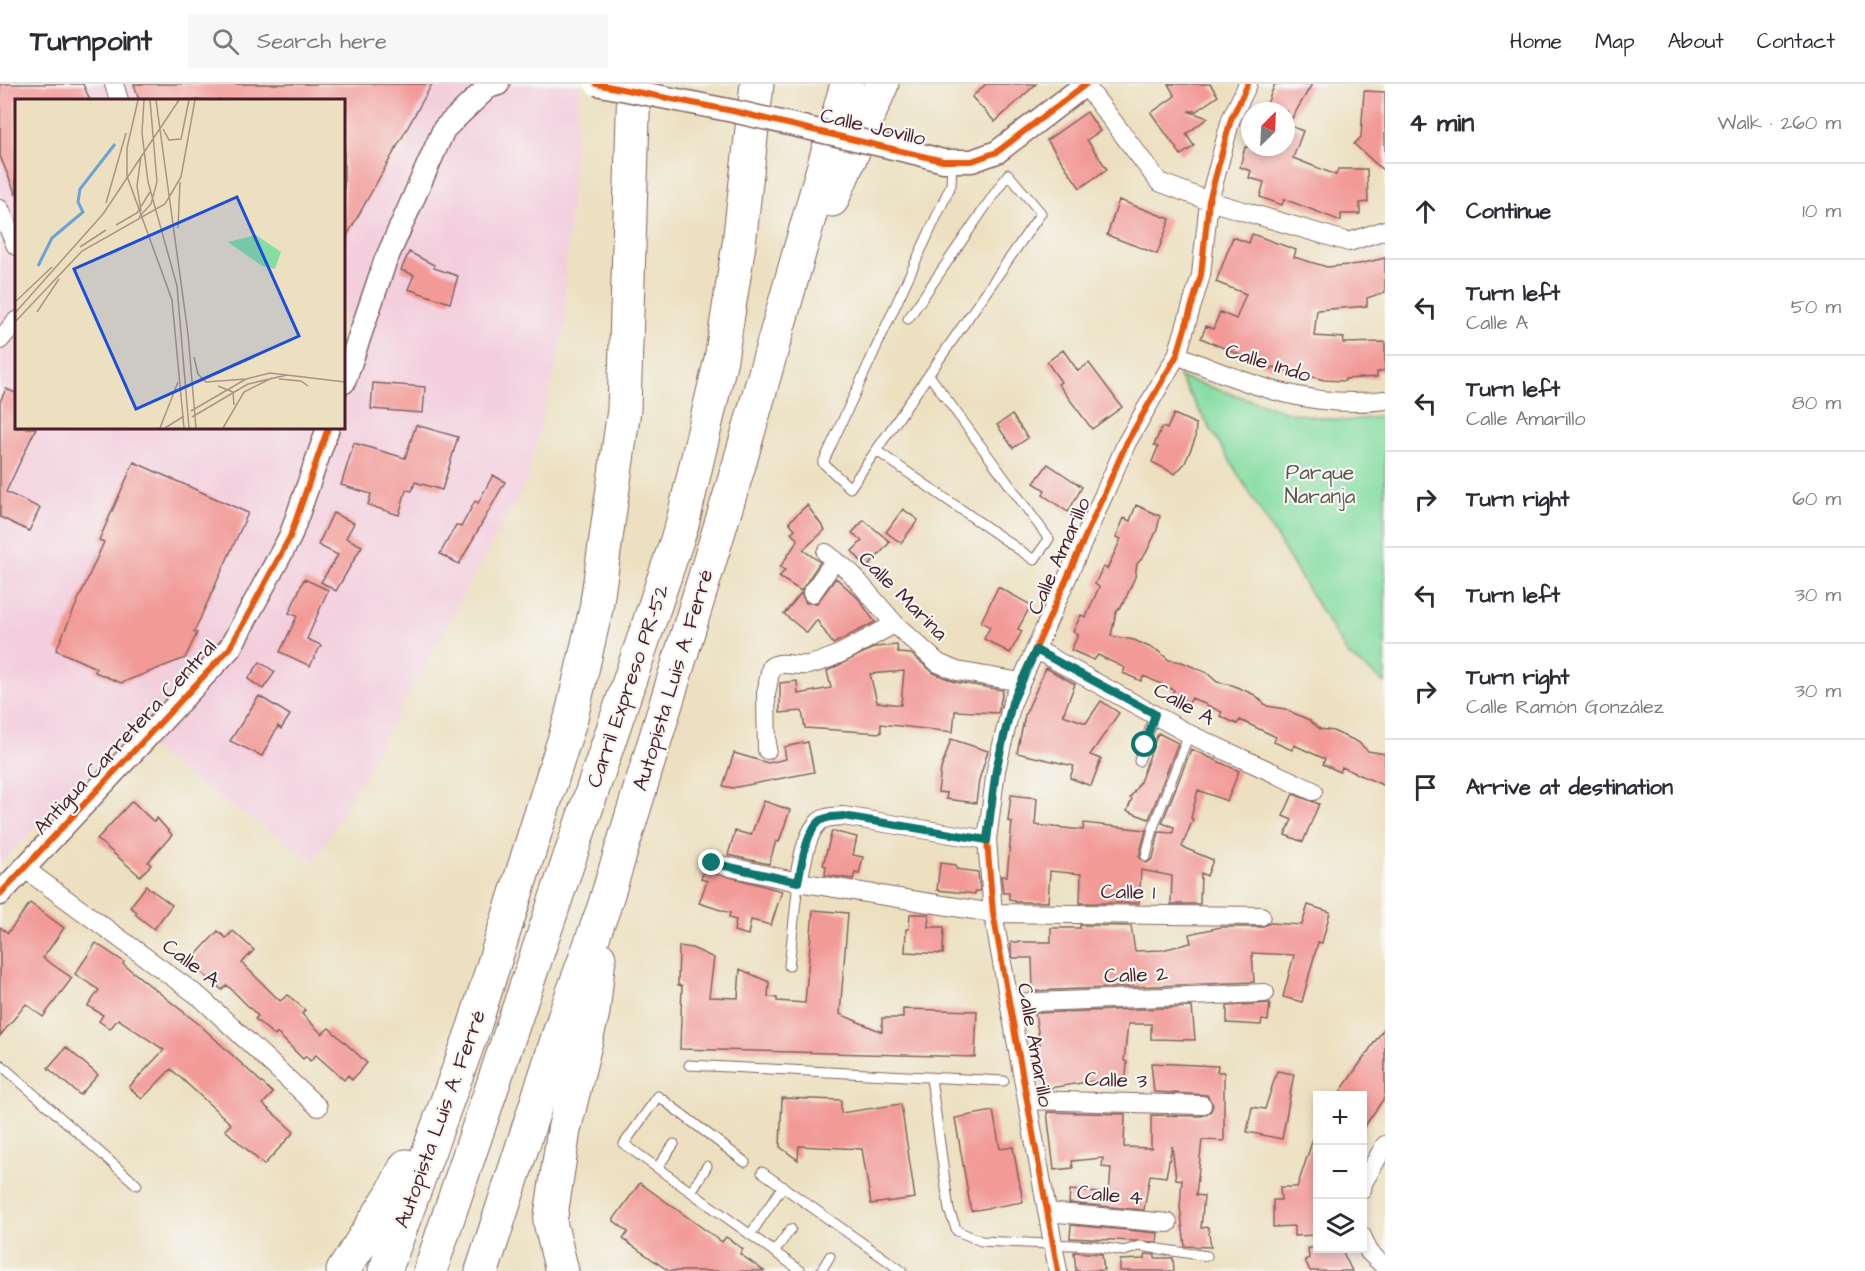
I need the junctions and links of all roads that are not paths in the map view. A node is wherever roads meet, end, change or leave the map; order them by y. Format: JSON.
{"nodes":[{"id":1,"x":114,"y":84,"type":"edge"},
{"id":2,"x":596,"y":84,"type":"edge"},
{"id":3,"x":634,"y":84,"type":"edge"},
{"id":4,"x":758,"y":84,"type":"edge"},
{"id":5,"x":847,"y":84,"type":"edge"},
{"id":6,"x":882,"y":84,"type":"edge"},
{"id":7,"x":1248,"y":84,"type":"edge"},
{"id":8,"x":491,"y":85,"type":"edge"},
{"id":9,"x":1086,"y":85,"type":"edge"},
{"id":10,"x":119,"y":99,"type":"edge"},
{"id":11,"x":952,"y":161,"type":"junction"},
{"id":12,"x":1209,"y":201,"type":"junction"},
{"id":13,"x":0,"y":209,"type":"edge"},
{"id":14,"x":1385,"y":230,"type":"edge"},
{"id":15,"x":15,"y":244,"type":"edge"},
{"id":16,"x":781,"y":317,"type":"junction"},
{"id":17,"x":908,"y":319,"type":"dead end"},
{"id":18,"x":15,"y":322,"type":"edge"},
{"id":19,"x":0,"y":340,"type":"edge"},
{"id":20,"x":1177,"y":355,"type":"junction"},
{"id":21,"x":929,"y":375,"type":"junction"},
{"id":22,"x":345,"y":379,"type":"edge"},
{"id":23,"x":1385,"y":400,"type":"edge"},
{"id":24,"x":328,"y":429,"type":"edge"},
{"id":25,"x":877,"y":451,"type":"junction"},
{"id":26,"x":812,"y":593,"type":"dead end"},
{"id":27,"x":895,"y":624,"type":"junction"},
{"id":28,"x":1036,"y":650,"type":"junction"},
{"id":29,"x":1021,"y":682,"type":"junction"},
{"id":30,"x":1155,"y":714,"type":"junction"},
{"id":31,"x":1189,"y":734,"type":"junction"},
{"id":32,"x":767,"y":750,"type":"dead end"},
{"id":33,"x":1140,"y":760,"type":"dead end"},
{"id":34,"x":1313,"y":791,"type":"dead end"},
{"id":35,"x":987,"y":840,"type":"junction"},
{"id":36,"x":1146,"y":856,"type":"dead end"},
{"id":37,"x":712,"y":863,"type":"dead end"},
{"id":38,"x":25,"y":869,"type":"junction"},
{"id":39,"x":798,"y":882,"type":"junction"},
{"id":40,"x":0,"y":894,"type":"edge"},
{"id":41,"x":604,"y":907,"type":"junction"},
{"id":42,"x":993,"y":913,"type":"junction"},
{"id":43,"x":1261,"y":916,"type":"dead end"},
{"id":44,"x":789,"y":966,"type":"dead end"},
{"id":45,"x":1265,"y":993,"type":"dead end"},
{"id":46,"x":1010,"y":1003,"type":"junction"},
{"id":47,"x":474,"y":1027,"type":"junction"},
{"id":48,"x":0,"y":1064,"type":"edge"},
{"id":49,"x":689,"y":1065,"type":"dead end"},
{"id":50,"x":931,"y":1078,"type":"junction"},
{"id":51,"x":1004,"y":1081,"type":"dead end"},
{"id":52,"x":1028,"y":1100,"type":"junction"},
{"id":53,"x":1202,"y":1105,"type":"dead end"},
{"id":54,"x":318,"y":1107,"type":"dead end"},
{"id":55,"x":674,"y":1144,"type":"dead end"},
{"id":56,"x":1385,"y":1144,"type":"edge"},
{"id":57,"x":745,"y":1162,"type":"dead end"},
{"id":58,"x":707,"y":1166,"type":"dead end"},
{"id":59,"x":657,"y":1168,"type":"junction"},
{"id":60,"x":762,"y":1172,"type":"dead end"},
{"id":61,"x":1367,"y":1176,"type":"edge"},
{"id":62,"x":137,"y":1185,"type":"dead end"},
{"id":63,"x":783,"y":1186,"type":"junction"},
{"id":64,"x":691,"y":1192,"type":"junction"},
{"id":65,"x":1047,"y":1212,"type":"junction"},
{"id":66,"x":1168,"y":1223,"type":"dead end"},
{"id":67,"x":791,"y":1229,"type":"dead end"},
{"id":68,"x":750,"y":1235,"type":"junction"},
{"id":69,"x":1053,"y":1244,"type":"junction"},
{"id":70,"x":1367,"y":1246,"type":"edge"},
{"id":71,"x":774,"y":1252,"type":"junction"},
{"id":72,"x":830,"y":1256,"type":"dead end"},
{"id":73,"x":1207,"y":1256,"type":"dead end"},
{"id":74,"x":1385,"y":1267,"type":"edge"},
{"id":75,"x":343,"y":1271,"type":"edge"},
{"id":76,"x":385,"y":1271,"type":"edge"},
{"id":77,"x":430,"y":1271,"type":"edge"},
{"id":78,"x":482,"y":1271,"type":"edge"},
{"id":79,"x":562,"y":1271,"type":"edge"},
{"id":80,"x":801,"y":1271,"type":"edge"},
{"id":81,"x":821,"y":1271,"type":"edge"},
{"id":82,"x":902,"y":1271,"type":"edge"},
{"id":83,"x":1058,"y":1271,"type":"edge"}],
"edges":[{"from":1,"to":10,"type":"street"},
{"from":2,"to":11,"type":"street","name":"Calle Jovillo","bridge":true},
{"from":3,"to":47,"type":"highway","name":"Autopista Luis A. Ferré"},
{"from":4,"to":77,"type":"highway","name":"Carril Expreso PR-52"},
{"from":5,"to":16,"type":"highway","name":"Autopista Luis A. Ferré"},
{"from":6,"to":16,"type":"highway"},
{"from":7,"to":12,"type":"street","name":"Calle Amarillo"},
{"from":8,"to":22,"type":"street"},
{"from":9,"to":11,"type":"street","name":"Calle Jovillo"},
{"from":9,"to":12,"type":"street"},
{"from":11,"to":25,"type":"lane"},
{"from":12,"to":14,"type":"street"},
{"from":12,"to":20,"type":"street","name":"Calle Amarillo"},
{"from":13,"to":15,"type":"street"},
{"from":16,"to":41,"type":"highway","name":"Autopista Luis A. Ferré"},
{"from":17,"to":21,"type":"lane"},
{"from":18,"to":19,"type":"street"},
{"from":20,"to":23,"type":"street","name":"Calle Indo"},
{"from":20,"to":28,"type":"street","name":"Calle Amarillo"},
{"from":21,"to":25,"type":"lane"},
{"from":21,"to":25,"type":"lane"},
{"from":24,"to":38,"type":"street","name":"Antigua Carretera Central"},
{"from":26,"to":27,"type":"street","name":"Calle Marina"},
{"from":27,"to":29,"type":"street","name":"Calle Marina"},
{"from":27,"to":32,"type":"street"},
{"from":28,"to":29,"type":"street","name":"Calle Amarillo"},
{"from":28,"to":30,"type":"street","name":"Calle A"},
{"from":29,"to":35,"type":"street","name":"Calle Amarillo"},
{"from":30,"to":31,"type":"street","name":"Calle A"},
{"from":30,"to":33,"type":"lane"},
{"from":31,"to":34,"type":"street","name":"Calle A"},
{"from":31,"to":36,"type":"lane"},
{"from":35,"to":39,"type":"street"},
{"from":35,"to":42,"type":"street","name":"Calle Amarillo"},
{"from":37,"to":39,"type":"street","name":"Calle 1"},
{"from":38,"to":40,"type":"street","name":"Antigua Carretera Central"},
{"from":38,"to":54,"type":"street","name":"Calle A"},
{"from":39,"to":42,"type":"street","name":"Calle 1"},
{"from":39,"to":44,"type":"lane"},
{"from":41,"to":78,"type":"highway","name":"Autopista Luis A. Ferré"},
{"from":41,"to":79,"type":"highway"},
{"from":42,"to":43,"type":"street","name":"Calle 1"},
{"from":42,"to":46,"type":"street","name":"Calle Amarillo"},
{"from":45,"to":46,"type":"street","name":"Calle 2"},
{"from":46,"to":52,"type":"street","name":"Calle Amarillo"},
{"from":47,"to":75,"type":"highway"},
{"from":47,"to":76,"type":"highway","name":"Autopista Luis A. Ferré"},
{"from":48,"to":62,"type":"lane"},
{"from":49,"to":50,"type":"lane"},
{"from":50,"to":51,"type":"lane"},
{"from":50,"to":69,"type":"lane"},
{"from":52,"to":53,"type":"street","name":"Calle 3"},
{"from":52,"to":65,"type":"street","name":"Calle Amarillo"},
{"from":55,"to":59,"type":"lane"},
{"from":56,"to":61,"type":"street"},
{"from":57,"to":59,"type":"lane"},
{"from":58,"to":64,"type":"lane"},
{"from":59,"to":64,"type":"lane"},
{"from":60,"to":63,"type":"lane"},
{"from":63,"to":68,"type":"lane"},
{"from":63,"to":82,"type":"lane"},
{"from":64,"to":68,"type":"lane"},
{"from":65,"to":66,"type":"street","name":"Calle 4"},
{"from":65,"to":69,"type":"street","name":"Calle Amarillo"},
{"from":67,"to":71,"type":"lane"},
{"from":68,"to":71,"type":"lane"},
{"from":69,"to":73,"type":"lane"},
{"from":69,"to":83,"type":"street","name":"Calle Amarillo"},
{"from":70,"to":74,"type":"street"},
{"from":71,"to":80,"type":"lane"},
{"from":72,"to":81,"type":"lane"}]}
